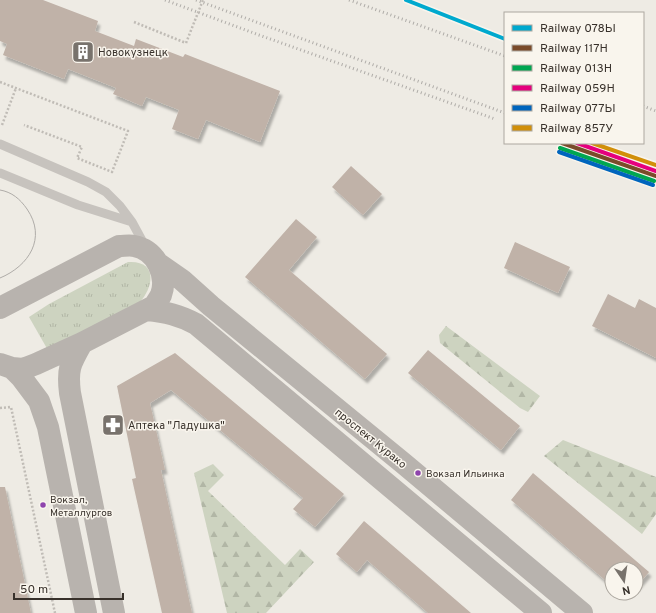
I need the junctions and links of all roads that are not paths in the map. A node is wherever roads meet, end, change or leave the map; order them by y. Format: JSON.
{"nodes":[{"id":1,"x":0,"y":144,"type":"edge"},
{"id":2,"x":0,"y":173,"type":"edge"},
{"id":3,"x":132,"y":222,"type":"junction"},
{"id":4,"x":153,"y":258,"type":"junction"},
{"id":5,"x":0,"y":308,"type":"edge"},
{"id":6,"x":147,"y":310,"type":"junction"},
{"id":7,"x":82,"y":343,"type":"junction"},
{"id":8,"x":3,"y":365,"type":"edge"},
{"id":9,"x":395,"y":473,"type":"junction"},
{"id":10,"x":86,"y":613,"type":"edge"},
{"id":11,"x":114,"y":613,"type":"edge"},
{"id":12,"x":541,"y":613,"type":"edge"},
{"id":13,"x":582,"y":613,"type":"edge"}],
"edges":[{"from":1,"to":3,"type":"lane"},
{"from":2,"to":3,"type":"lane"},
{"from":3,"to":4,"type":"lane"},
{"from":4,"to":5,"type":"main road"},
{"from":4,"to":6,"type":"main road"},
{"from":4,"to":9,"type":"main road","name":"проспект Курако"},
{"from":6,"to":7,"type":"main road"},
{"from":6,"to":9,"type":"main road","name":"проспект Курако"},
{"from":7,"to":8,"type":"main road"},
{"from":7,"to":11,"type":"main road"},
{"from":8,"to":10,"type":"main road"},
{"from":9,"to":12,"type":"main road","name":"проспект Курако"},
{"from":9,"to":13,"type":"main road","name":"проспект Курако"}]}
